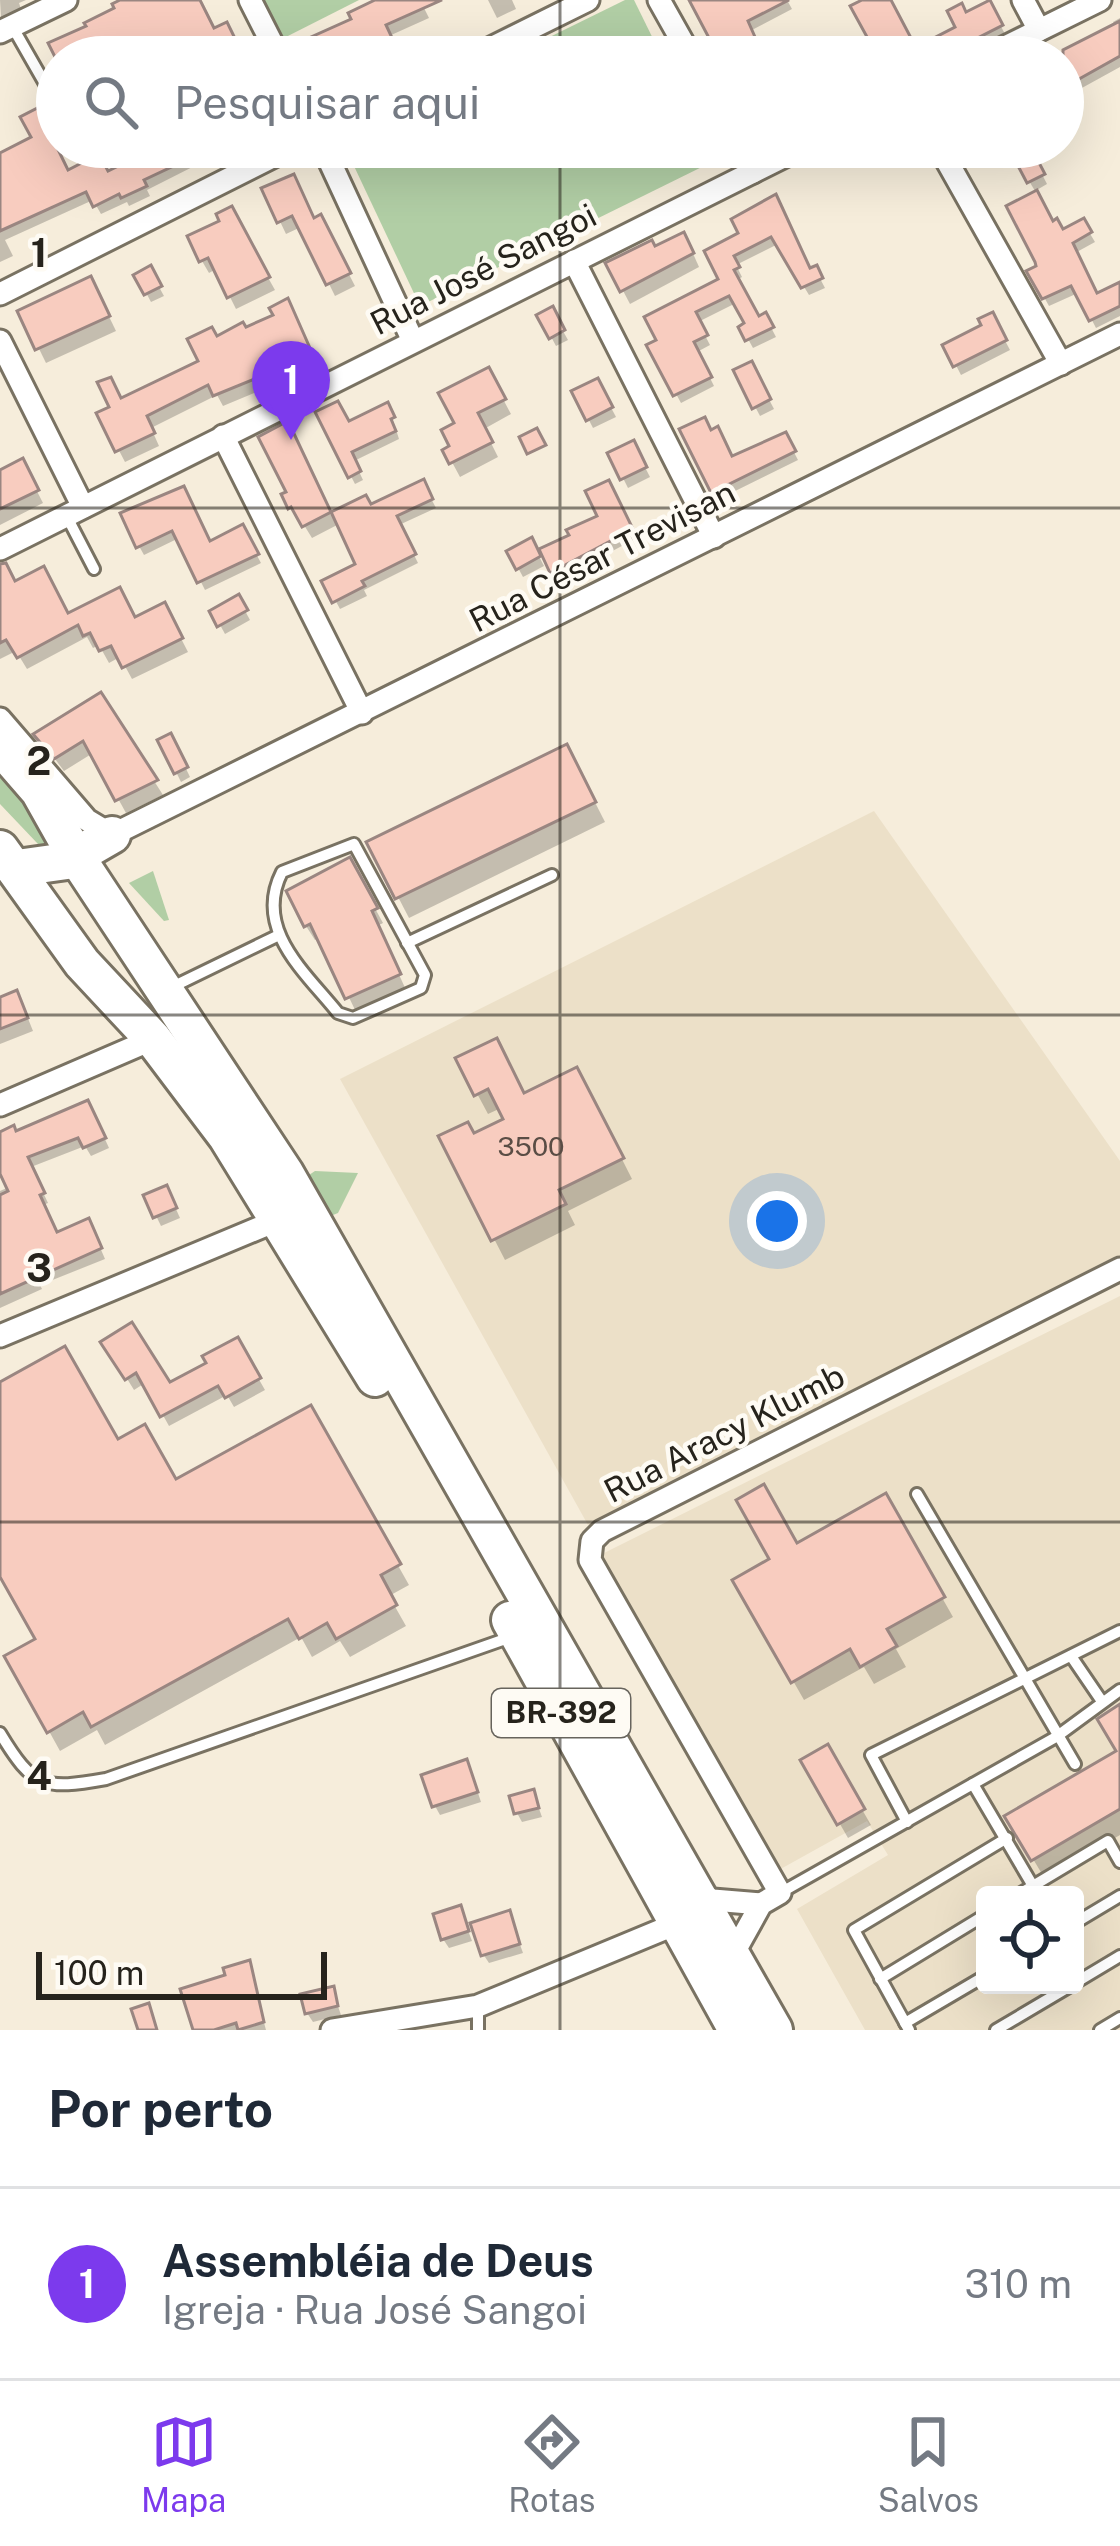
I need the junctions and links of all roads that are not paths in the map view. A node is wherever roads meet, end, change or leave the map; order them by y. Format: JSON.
{"nodes":[{"id":1,"x":66,"y":0,"type":"edge"},
{"id":2,"x":250,"y":0,"type":"edge"},
{"id":3,"x":588,"y":0,"type":"edge"},
{"id":4,"x":659,"y":0,"type":"edge"},
{"id":5,"x":1023,"y":0,"type":"edge"},
{"id":6,"x":1100,"y":0,"type":"edge"},
{"id":7,"x":6,"y":29,"type":"edge"},
{"id":8,"x":1039,"y":30,"type":"junction"},
{"id":9,"x":268,"y":36,"type":"edge"},
{"id":10,"x":515,"y":36,"type":"edge"},
{"id":11,"x":679,"y":36,"type":"edge"},
{"id":12,"x":1027,"y":36,"type":"edge"},
{"id":13,"x":36,"y":71,"type":"edge"},
{"id":14,"x":250,"y":168,"type":"edge"},
{"id":15,"x":333,"y":168,"type":"edge"},
{"id":16,"x":751,"y":168,"type":"edge"},
{"id":17,"x":761,"y":168,"type":"edge"},
{"id":18,"x":951,"y":168,"type":"edge"},
{"id":19,"x":753,"y":172,"type":"junction"},
{"id":20,"x":574,"y":261,"type":"junction"},
{"id":21,"x":0,"y":293,"type":"edge"},
{"id":22,"x":1120,"y":334,"type":"edge"},
{"id":23,"x":0,"y":340,"type":"edge"},
{"id":24,"x":413,"y":341,"type":"junction"},
{"id":25,"x":1061,"y":364,"type":"junction"},
{"id":26,"x":223,"y":436,"type":"junction"},
{"id":27,"x":75,"y":511,"type":"junction"},
{"id":28,"x":714,"y":537,"type":"junction"},
{"id":29,"x":0,"y":549,"type":"edge"},
{"id":30,"x":94,"y":569,"type":"dead end"},
{"id":31,"x":362,"y":713,"type":"junction"},
{"id":32,"x":0,"y":719,"type":"edge"},
{"id":33,"x":0,"y":746,"type":"edge"},
{"id":34,"x":41,"y":853,"type":"edge"},
{"id":35,"x":552,"y":875,"type":"dead end"},
{"id":36,"x":277,"y":936,"type":"junction"},
{"id":37,"x":406,"y":943,"type":"junction"},
{"id":38,"x":165,"y":991,"type":"junction"},
{"id":39,"x":153,"y":1039,"type":"junction"},
{"id":40,"x":0,"y":1105,"type":"edge"},
{"id":41,"x":278,"y":1220,"type":"junction"},
{"id":42,"x":1120,"y":1270,"type":"edge"},
{"id":43,"x":0,"y":1336,"type":"edge"},
{"id":44,"x":917,"y":1494,"type":"dead end"},
{"id":45,"x":1120,"y":1630,"type":"edge"},
{"id":46,"x":518,"y":1634,"type":"junction"},
{"id":47,"x":1071,"y":1656,"type":"junction"},
{"id":48,"x":1022,"y":1677,"type":"junction"},
{"id":49,"x":1120,"y":1690,"type":"edge"},
{"id":50,"x":1101,"y":1700,"type":"junction"},
{"id":51,"x":0,"y":1733,"type":"edge"},
{"id":52,"x":1056,"y":1737,"type":"junction"},
{"id":53,"x":1075,"y":1764,"type":"dead end"},
{"id":54,"x":974,"y":1784,"type":"junction"},
{"id":55,"x":907,"y":1822,"type":"junction"},
{"id":56,"x":1007,"y":1838,"type":"junction"},
{"id":57,"x":1120,"y":1862,"type":"edge"},
{"id":58,"x":1033,"y":1886,"type":"joint"},
{"id":59,"x":1120,"y":1897,"type":"edge"},
{"id":60,"x":770,"y":1899,"type":"junction"},
{"id":61,"x":683,"y":1907,"type":"junction"},
{"id":62,"x":1084,"y":1918,"type":"edge"},
{"id":63,"x":976,"y":1920,"type":"edge"},
{"id":64,"x":1120,"y":1956,"type":"edge"},
{"id":65,"x":731,"y":1959,"type":"junction"},
{"id":66,"x":1084,"y":1977,"type":"edge"},
{"id":67,"x":880,"y":1978,"type":"junction"},
{"id":68,"x":976,"y":1982,"type":"edge"},
{"id":69,"x":1056,"y":1994,"type":"edge"},
{"id":70,"x":1120,"y":2018,"type":"edge"},
{"id":71,"x":478,"y":2024,"type":"edge"},
{"id":72,"x":907,"y":2026,"type":"edge"},
{"id":73,"x":332,"y":2030,"type":"edge"},
{"id":74,"x":737,"y":2030,"type":"edge"},
{"id":75,"x":774,"y":2030,"type":"edge"},
{"id":76,"x":996,"y":2030,"type":"edge"},
{"id":77,"x":1100,"y":2030,"type":"edge"}],
"edges":[{"from":1,"to":7,"type":"street"},
{"from":2,"to":9,"type":"street"},
{"from":3,"to":10,"type":"street"},
{"from":4,"to":11,"type":"street"},
{"from":5,"to":8,"type":"street"},
{"from":6,"to":8,"type":"street"},
{"from":7,"to":13,"type":"lane"},
{"from":8,"to":12,"type":"street"},
{"from":14,"to":21,"type":"street"},
{"from":15,"to":24,"type":"street"},
{"from":16,"to":19,"type":"street"},
{"from":17,"to":19,"type":"street","name":"Rua José Sangoi"},
{"from":18,"to":25,"type":"street"},
{"from":19,"to":20,"type":"street","name":"Rua José Sangoi"},
{"from":20,"to":24,"type":"street","name":"Rua José Sangoi"},
{"from":20,"to":28,"type":"street"},
{"from":22,"to":25,"type":"street","name":"Rua César Trevisan"},
{"from":23,"to":27,"type":"street"},
{"from":24,"to":26,"type":"street","name":"Rua José Sangoi"},
{"from":25,"to":28,"type":"street","name":"Rua César Trevisan"},
{"from":26,"to":27,"type":"street","name":"Rua José Sangoi"},
{"from":26,"to":31,"type":"street"},
{"from":27,"to":29,"type":"street","name":"Rua José Sangoi"},
{"from":27,"to":30,"type":"lane"},
{"from":28,"to":31,"type":"street","name":"Rua César Trevisan"},
{"from":31,"to":34,"type":"street","name":"Rua César Trevisan"},
{"from":32,"to":34,"type":"street"},
{"from":33,"to":34,"type":"highway","number":"BR-392"},
{"from":34,"to":38,"type":"highway","name":"BR-392","number":"BR-392"},
{"from":34,"to":39,"type":"highway","number":"BR-392"},
{"from":35,"to":37,"type":"lane"},
{"from":36,"to":37,"type":"lane"},
{"from":36,"to":37,"type":"lane"},
{"from":36,"to":38,"type":"lane"},
{"from":38,"to":61,"type":"highway","name":"BR-392"},
{"from":39,"to":40,"type":"street"},
{"from":39,"to":41,"type":"highway","number":"BR-392"},
{"from":41,"to":43,"type":"street"},
{"from":41,"to":46,"type":"highway","number":"BR-392"},
{"from":42,"to":60,"type":"street","name":"Rua Aracy Klumb"},
{"from":44,"to":48,"type":"lane"},
{"from":45,"to":47,"type":"lane"},
{"from":46,"to":51,"type":"lane"},
{"from":46,"to":61,"type":"highway","number":"BR-392"},
{"from":47,"to":48,"type":"lane"},
{"from":47,"to":50,"type":"lane"},
{"from":48,"to":52,"type":"lane"},
{"from":48,"to":55,"type":"lane"},
{"from":49,"to":50,"type":"lane"},
{"from":50,"to":52,"type":"lane"},
{"from":52,"to":53,"type":"lane"},
{"from":52,"to":54,"type":"lane"},
{"from":54,"to":55,"type":"lane"},
{"from":54,"to":56,"type":"lane"},
{"from":55,"to":60,"type":"lane"},
{"from":56,"to":58,"type":"lane"},
{"from":56,"to":67,"type":"lane"},
{"from":57,"to":58,"type":"lane"},
{"from":59,"to":62,"type":"lane"},
{"from":60,"to":61,"type":"street"},
{"from":60,"to":65,"type":"street"},
{"from":61,"to":65,"type":"highway","name":"BR-392"},
{"from":61,"to":71,"type":"street"},
{"from":61,"to":74,"type":"highway","number":"BR-392"},
{"from":63,"to":67,"type":"lane"},
{"from":64,"to":66,"type":"lane"},
{"from":65,"to":75,"type":"highway","name":"BR-392"},
{"from":67,"to":72,"type":"lane"},
{"from":68,"to":72,"type":"lane"},
{"from":69,"to":76,"type":"lane"},
{"from":70,"to":77,"type":"lane"},
{"from":71,"to":73,"type":"street"}]}
